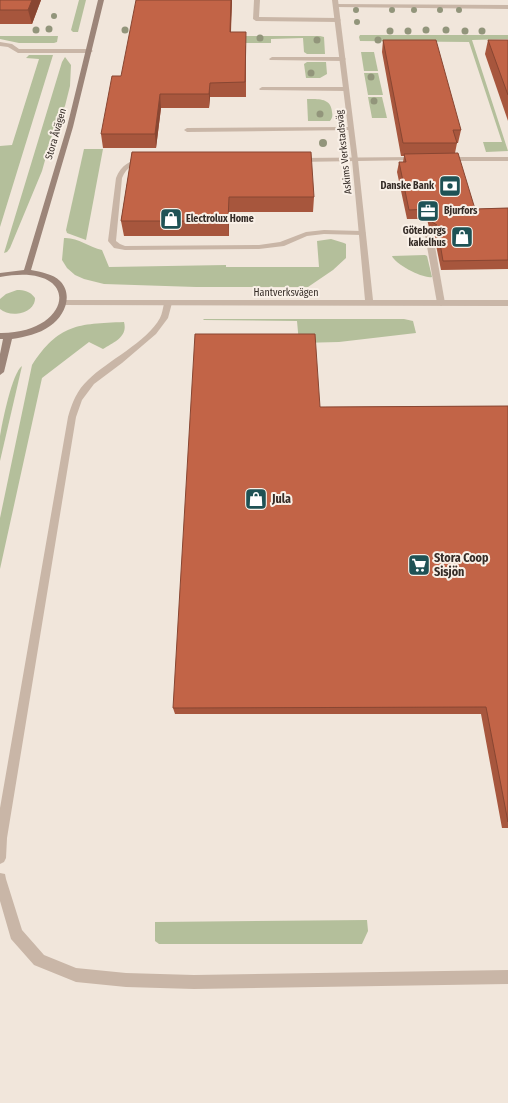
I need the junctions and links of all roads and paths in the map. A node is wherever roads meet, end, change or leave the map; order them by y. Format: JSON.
{"nodes":[{"id":1,"x":101,"y":0,"type":"edge"},
{"id":2,"x":257,"y":0,"type":"edge"},
{"id":3,"x":492,"y":0,"type":"edge"},
{"id":4,"x":335,"y":3,"type":"edge"},
{"id":5,"x":495,"y":7,"type":"junction"},
{"id":6,"x":508,"y":7,"type":"edge"},
{"id":7,"x":338,"y":20,"type":"junction"},
{"id":8,"x":0,"y":44,"type":"edge"},
{"id":9,"x":90,"y":51,"type":"junction"},
{"id":10,"x":272,"y":59,"type":"dead end"},
{"id":11,"x":343,"y":59,"type":"junction"},
{"id":12,"x":262,"y":89,"type":"dead end"},
{"id":13,"x":346,"y":89,"type":"junction"},
{"id":14,"x":351,"y":129,"type":"junction"},
{"id":15,"x":187,"y":130,"type":"dead end"},
{"id":16,"x":424,"y":159,"type":"edge"},
{"id":17,"x":439,"y":159,"type":"edge"},
{"id":18,"x":508,"y":159,"type":"edge"},
{"id":19,"x":150,"y":160,"type":"edge"},
{"id":20,"x":291,"y":160,"type":"edge"},
{"id":21,"x":355,"y":160,"type":"junction"},
{"id":22,"x":362,"y":233,"type":"junction"},
{"id":23,"x":429,"y":235,"type":"dead end"},
{"id":24,"x":27,"y":272,"type":"junction"},
{"id":25,"x":0,"y":275,"type":"edge"},
{"id":26,"x":63,"y":303,"type":"junction"},
{"id":27,"x":168,"y":303,"type":"junction"},
{"id":28,"x":370,"y":303,"type":"junction"},
{"id":29,"x":441,"y":303,"type":"junction"},
{"id":30,"x":508,"y":303,"type":"edge"},
{"id":31,"x":4,"y":336,"type":"edge"},
{"id":32,"x":0,"y":372,"type":"edge"},
{"id":33,"x":0,"y":858,"type":"edge"},
{"id":34,"x":0,"y":879,"type":"edge"},
{"id":35,"x":508,"y":977,"type":"edge"}],
"edges":[{"from":1,"to":9,"type":"street","name":"Stora Åvägen"},
{"from":2,"to":7,"type":"street"},
{"from":3,"to":5,"type":"street"},
{"from":4,"to":5,"type":"street"},
{"from":4,"to":7,"type":"street","name":"Askims Verkstadsväg"},
{"from":5,"to":6,"type":"street"},
{"from":7,"to":11,"type":"street","name":"Askims Verkstadsväg"},
{"from":8,"to":9,"type":"street"},
{"from":9,"to":24,"type":"street","name":"Stora Åvägen"},
{"from":10,"to":11,"type":"street"},
{"from":11,"to":13,"type":"street","name":"Askims Verkstadsväg"},
{"from":12,"to":13,"type":"street"},
{"from":13,"to":14,"type":"street","name":"Askims Verkstadsväg"},
{"from":14,"to":15,"type":"street"},
{"from":14,"to":21,"type":"street","name":"Askims Verkstadsväg"},
{"from":16,"to":21,"type":"street"},
{"from":17,"to":18,"type":"street"},
{"from":19,"to":22,"type":"street"},
{"from":20,"to":21,"type":"street"},
{"from":21,"to":22,"type":"street","name":"Askims Verkstadsväg"},
{"from":22,"to":28,"type":"street","name":"Askims Verkstadsväg"},
{"from":23,"to":29,"type":"street"},
{"from":24,"to":25,"type":"street"},
{"from":24,"to":26,"type":"street"},
{"from":26,"to":27,"type":"street","name":"Hantverksvägen"},
{"from":26,"to":31,"type":"street"},
{"from":27,"to":28,"type":"street","name":"Hantverksvägen"},
{"from":27,"to":33,"type":"street"},
{"from":28,"to":29,"type":"street","name":"Hantverksvägen"},
{"from":29,"to":30,"type":"street","name":"Hantverksvägen"},
{"from":31,"to":32,"type":"street"},
{"from":34,"to":35,"type":"street"}]}
